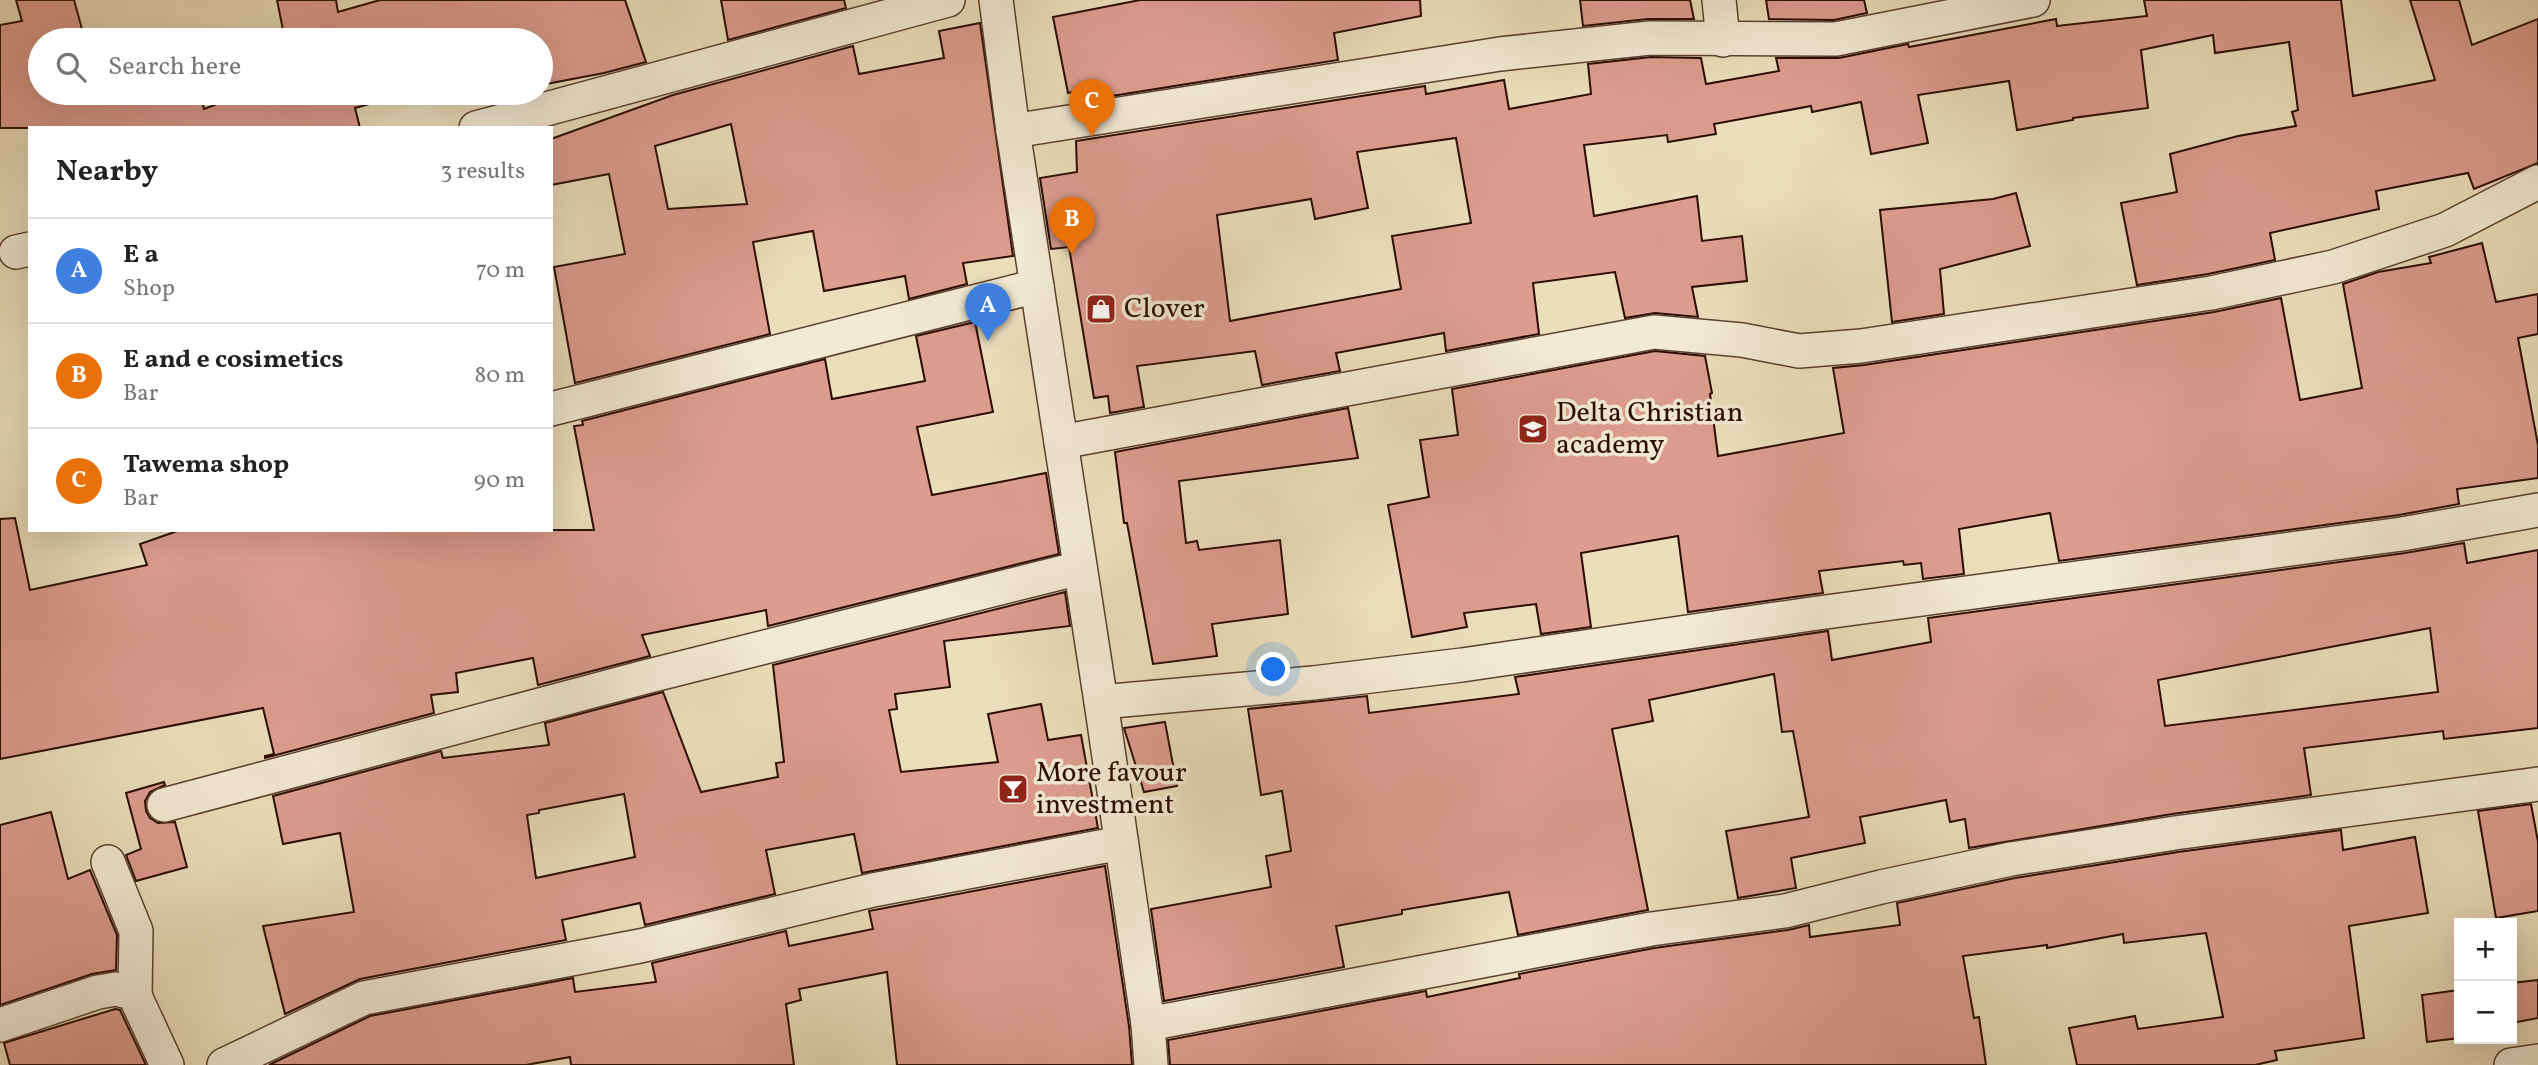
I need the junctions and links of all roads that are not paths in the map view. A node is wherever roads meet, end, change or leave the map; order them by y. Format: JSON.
{"nodes":[{"id":1,"x":948,"y":0,"type":"edge"},
{"id":2,"x":996,"y":0,"type":"edge"},
{"id":3,"x":1719,"y":0,"type":"edge"},
{"id":4,"x":2034,"y":0,"type":"edge"},
{"id":5,"x":1941,"y":10,"type":"edge"},
{"id":6,"x":1723,"y":40,"type":"junction"},
{"id":7,"x":483,"y":126,"type":"edge"},
{"id":8,"x":1013,"y":131,"type":"junction"},
{"id":9,"x":2538,"y":182,"type":"edge"},
{"id":10,"x":1037,"y":286,"type":"junction"},
{"id":11,"x":553,"y":408,"type":"edge"},
{"id":12,"x":1061,"y":442,"type":"junction"},
{"id":13,"x":2538,"y":510,"type":"edge"},
{"id":14,"x":1080,"y":568,"type":"junction"},
{"id":15,"x":1101,"y":702,"type":"junction"},
{"id":16,"x":2538,"y":784,"type":"edge"},
{"id":17,"x":164,"y":805,"type":"dead end"},
{"id":18,"x":1121,"y":843,"type":"junction"},
{"id":19,"x":108,"y":862,"type":"dead end"},
{"id":20,"x":135,"y":996,"type":"junction"},
{"id":21,"x":1148,"y":1024,"type":"junction"},
{"id":22,"x":0,"y":1025,"type":"edge"},
{"id":23,"x":2538,"y":1061,"type":"edge"},
{"id":24,"x":167,"y":1065,"type":"edge"},
{"id":25,"x":224,"y":1065,"type":"edge"},
{"id":26,"x":1151,"y":1065,"type":"edge"},
{"id":27,"x":2511,"y":1065,"type":"edge"}],
"edges":[{"from":1,"to":7,"type":"street"},
{"from":2,"to":8,"type":"street"},
{"from":3,"to":6,"type":"street"},
{"from":4,"to":5,"type":"street"},
{"from":5,"to":6,"type":"street"},
{"from":6,"to":8,"type":"street"},
{"from":8,"to":10,"type":"street"},
{"from":9,"to":12,"type":"street"},
{"from":10,"to":11,"type":"street"},
{"from":10,"to":12,"type":"street"},
{"from":12,"to":14,"type":"street"},
{"from":13,"to":15,"type":"street"},
{"from":14,"to":15,"type":"street"},
{"from":14,"to":17,"type":"street"},
{"from":15,"to":18,"type":"street"},
{"from":16,"to":21,"type":"street"},
{"from":18,"to":21,"type":"street"},
{"from":18,"to":25,"type":"street"},
{"from":19,"to":20,"type":"street"},
{"from":20,"to":22,"type":"street"},
{"from":20,"to":24,"type":"street"},
{"from":21,"to":26,"type":"street"},
{"from":23,"to":27,"type":"street"}]}
